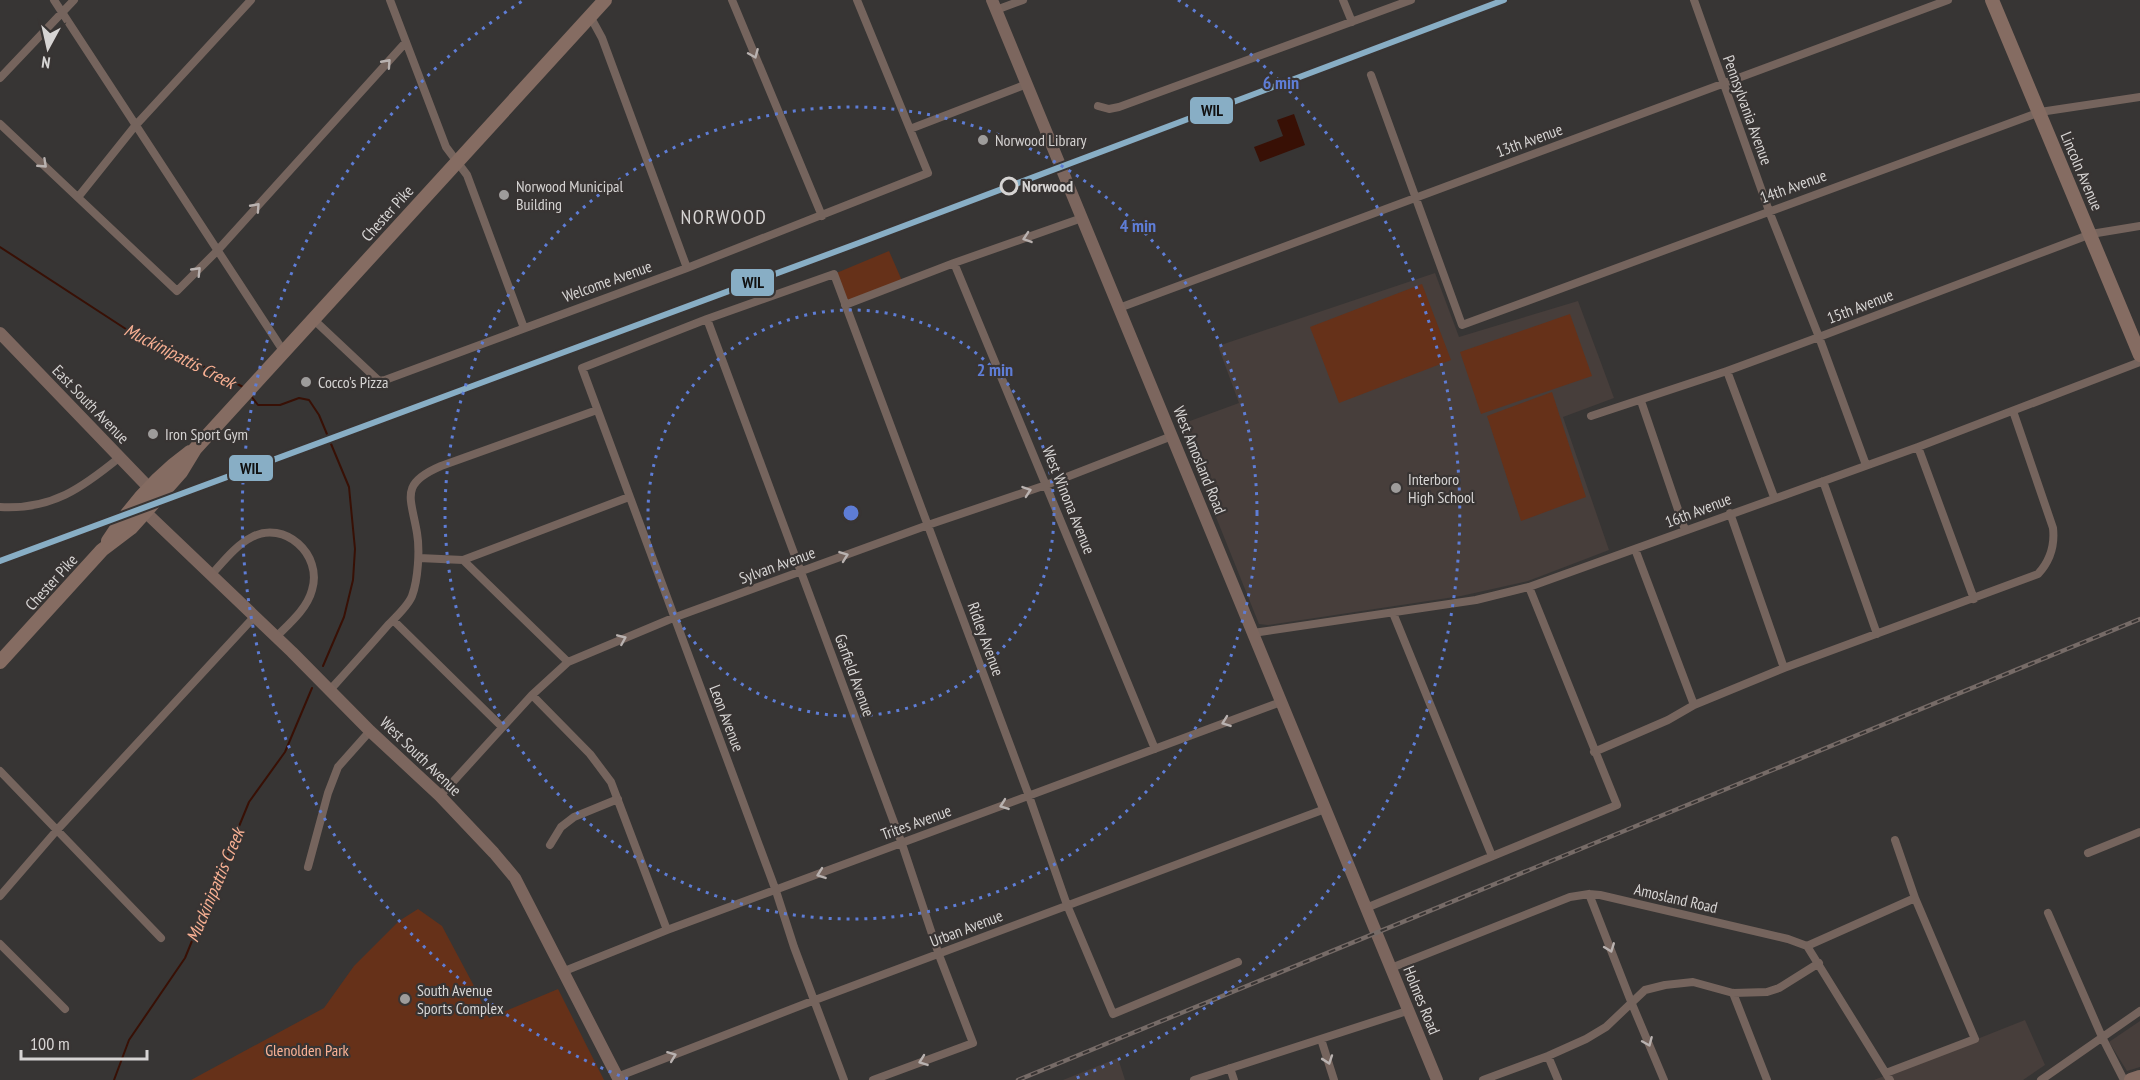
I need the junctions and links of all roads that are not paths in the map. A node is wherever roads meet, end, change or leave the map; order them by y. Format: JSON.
{"nodes":[{"id":1,"x":54,"y":0,"type":"edge"},
{"id":2,"x":74,"y":0,"type":"edge"},
{"id":3,"x":252,"y":0,"type":"edge"},
{"id":4,"x":390,"y":0,"type":"edge"},
{"id":5,"x":605,"y":0,"type":"edge"},
{"id":6,"x":732,"y":0,"type":"edge"},
{"id":7,"x":857,"y":0,"type":"edge"},
{"id":8,"x":1023,"y":0,"type":"edge"},
{"id":9,"x":1343,"y":0,"type":"edge"},
{"id":10,"x":1411,"y":0,"type":"edge"},
{"id":11,"x":1694,"y":0,"type":"edge"},
{"id":12,"x":1948,"y":0,"type":"edge"},
{"id":13,"x":1992,"y":0,"type":"edge"},
{"id":14,"x":994,"y":5,"type":"edge"},
{"id":15,"x":62,"y":14,"type":"junction"},
{"id":16,"x":590,"y":16,"type":"junction"},
{"id":17,"x":1352,"y":22,"type":"junction"},
{"id":18,"x":406,"y":42,"type":"junction"},
{"id":19,"x":1371,"y":75,"type":"dead end"},
{"id":20,"x":0,"y":78,"type":"edge"},
{"id":21,"x":1027,"y":84,"type":"junction"},
{"id":22,"x":1723,"y":84,"type":"junction"},
{"id":23,"x":2140,"y":97,"type":"edge"},
{"id":24,"x":1098,"y":106,"type":"dead end"},
{"id":25,"x":2040,"y":112,"type":"junction"},
{"id":26,"x":0,"y":124,"type":"edge"},
{"id":27,"x":135,"y":126,"type":"junction"},
{"id":28,"x":910,"y":129,"type":"junction"},
{"id":29,"x":457,"y":162,"type":"junction"},
{"id":30,"x":79,"y":196,"type":"junction"},
{"id":31,"x":1416,"y":198,"type":"junction"},
{"id":32,"x":1768,"y":211,"type":"junction"},
{"id":33,"x":822,"y":216,"type":"junction"},
{"id":34,"x":1082,"y":218,"type":"junction"},
{"id":35,"x":2140,"y":226,"type":"edge"},
{"id":36,"x":2091,"y":234,"type":"junction"},
{"id":37,"x":217,"y":251,"type":"junction"},
{"id":38,"x":954,"y":263,"type":"junction"},
{"id":39,"x":687,"y":268,"type":"junction"},
{"id":40,"x":845,"y":305,"type":"junction"},
{"id":41,"x":1119,"y":308,"type":"junction"},
{"id":42,"x":313,"y":319,"type":"junction"},
{"id":43,"x":707,"y":319,"type":"junction"},
{"id":44,"x":524,"y":328,"type":"junction"},
{"id":45,"x":0,"y":333,"type":"edge"},
{"id":46,"x":1819,"y":337,"type":"junction"},
{"id":47,"x":284,"y":352,"type":"junction"},
{"id":48,"x":2140,"y":356,"type":"edge"},
{"id":49,"x":2140,"y":362,"type":"edge"},
{"id":50,"x":1727,"y":371,"type":"junction"},
{"id":51,"x":1641,"y":401,"type":"junction"},
{"id":52,"x":597,"y":410,"type":"junction"},
{"id":53,"x":2013,"y":411,"type":"junction"},
{"id":54,"x":1592,"y":416,"type":"dead end"},
{"id":55,"x":1172,"y":436,"type":"junction"},
{"id":56,"x":1918,"y":447,"type":"junction"},
{"id":57,"x":120,"y":457,"type":"junction"},
{"id":58,"x":1866,"y":465,"type":"junction"},
{"id":59,"x":1823,"y":481,"type":"junction"},
{"id":60,"x":1046,"y":485,"type":"junction"},
{"id":61,"x":154,"y":494,"type":"junction"},
{"id":62,"x":628,"y":497,"type":"junction"},
{"id":63,"x":1774,"y":497,"type":"junction"},
{"id":64,"x":0,"y":507,"type":"edge"},
{"id":65,"x":141,"y":508,"type":"junction"},
{"id":66,"x":1730,"y":513,"type":"junction"},
{"id":67,"x":928,"y":525,"type":"junction"},
{"id":68,"x":1685,"y":530,"type":"junction"},
{"id":69,"x":1635,"y":549,"type":"junction"},
{"id":70,"x":419,"y":558,"type":"junction"},
{"id":71,"x":463,"y":560,"type":"junction"},
{"id":72,"x":801,"y":572,"type":"junction"},
{"id":73,"x":211,"y":575,"type":"junction"},
{"id":74,"x":1529,"y":586,"type":"junction"},
{"id":75,"x":1974,"y":599,"type":"junction"},
{"id":76,"x":1393,"y":613,"type":"junction"},
{"id":77,"x":255,"y":616,"type":"junction"},
{"id":78,"x":673,"y":618,"type":"junction"},
{"id":79,"x":393,"y":620,"type":"junction"},
{"id":80,"x":1253,"y":633,"type":"junction"},
{"id":81,"x":1877,"y":634,"type":"junction"},
{"id":82,"x":276,"y":637,"type":"junction"},
{"id":83,"x":0,"y":662,"type":"edge"},
{"id":84,"x":568,"y":662,"type":"junction"},
{"id":85,"x":1784,"y":668,"type":"junction"},
{"id":86,"x":330,"y":690,"type":"junction"},
{"id":87,"x":532,"y":695,"type":"junction"},
{"id":88,"x":1281,"y":702,"type":"junction"},
{"id":89,"x":1694,"y":705,"type":"junction"},
{"id":90,"x":502,"y":727,"type":"junction"},
{"id":91,"x":370,"y":731,"type":"junction"},
{"id":92,"x":1155,"y":749,"type":"junction"},
{"id":93,"x":1594,"y":752,"type":"junction"},
{"id":94,"x":0,"y":771,"type":"edge"},
{"id":95,"x":440,"y":796,"type":"junction"},
{"id":96,"x":1029,"y":796,"type":"junction"},
{"id":97,"x":618,"y":799,"type":"junction"},
{"id":98,"x":1325,"y":809,"type":"junction"},
{"id":99,"x":57,"y":830,"type":"junction"},
{"id":100,"x":2140,"y":831,"type":"edge"},
{"id":101,"x":1895,"y":840,"type":"dead end"},
{"id":102,"x":902,"y":844,"type":"junction"},
{"id":103,"x":550,"y":845,"type":"dead end"},
{"id":104,"x":2088,"y":853,"type":"dead end"},
{"id":105,"x":1492,"y":856,"type":"junction"},
{"id":106,"x":308,"y":867,"type":"dead end"},
{"id":107,"x":776,"y":891,"type":"junction"},
{"id":108,"x":1589,"y":894,"type":"junction"},
{"id":109,"x":0,"y":896,"type":"edge"},
{"id":110,"x":1915,"y":898,"type":"junction"},
{"id":111,"x":1067,"y":905,"type":"junction"},
{"id":112,"x":1366,"y":908,"type":"junction"},
{"id":113,"x":2048,"y":913,"type":"dead end"},
{"id":114,"x":667,"y":930,"type":"junction"},
{"id":115,"x":1376,"y":933,"type":"joint"},
{"id":116,"x":161,"y":938,"type":"dead end"},
{"id":117,"x":0,"y":944,"type":"edge"},
{"id":118,"x":1807,"y":946,"type":"junction"},
{"id":119,"x":939,"y":955,"type":"junction"},
{"id":120,"x":1238,"y":962,"type":"dead end"},
{"id":121,"x":1819,"y":963,"type":"junction"},
{"id":122,"x":1391,"y":968,"type":"junction"},
{"id":123,"x":562,"y":972,"type":"junction"},
{"id":124,"x":1733,"y":993,"type":"junction"},
{"id":125,"x":815,"y":1000,"type":"junction"},
{"id":126,"x":1632,"y":1004,"type":"junction"},
{"id":127,"x":65,"y":1009,"type":"dead end"},
{"id":128,"x":1407,"y":1011,"type":"junction"},
{"id":129,"x":2140,"y":1011,"type":"edge"},
{"id":130,"x":2102,"y":1037,"type":"junction"},
{"id":131,"x":1321,"y":1039,"type":"junction"},
{"id":132,"x":1548,"y":1056,"type":"junction"},
{"id":133,"x":1230,"y":1068,"type":"junction"},
{"id":134,"x":1888,"y":1076,"type":"edge"},
{"id":135,"x":2140,"y":1077,"type":"edge"},
{"id":136,"x":618,"y":1078,"type":"edge"},
{"id":137,"x":844,"y":1080,"type":"edge"},
{"id":138,"x":873,"y":1080,"type":"edge"},
{"id":139,"x":1194,"y":1080,"type":"edge"},
{"id":140,"x":1234,"y":1080,"type":"edge"},
{"id":141,"x":1334,"y":1080,"type":"edge"},
{"id":142,"x":1437,"y":1080,"type":"edge"},
{"id":143,"x":1484,"y":1080,"type":"edge"},
{"id":144,"x":1558,"y":1080,"type":"edge"},
{"id":145,"x":1664,"y":1080,"type":"edge"},
{"id":146,"x":1767,"y":1080,"type":"edge"},
{"id":147,"x":2041,"y":1080,"type":"edge"},
{"id":148,"x":2124,"y":1080,"type":"edge"},
{"id":149,"x":2131,"y":1080,"type":"edge"}],
"edges":[{"from":1,"to":15,"type":"street"},
{"from":2,"to":15,"type":"street"},
{"from":3,"to":27,"type":"street"},
{"from":4,"to":18,"type":"street"},
{"from":5,"to":16,"type":"main road","name":"Chester Pike"},
{"from":6,"to":33,"type":"street","one_way":true},
{"from":7,"to":28,"type":"street"},
{"from":8,"to":14,"type":"street"},
{"from":9,"to":17,"type":"street"},
{"from":10,"to":17,"type":"street"},
{"from":11,"to":22,"type":"street","name":"Pennsylvania Avenue"},
{"from":12,"to":22,"type":"street","name":"13th Avenue"},
{"from":13,"to":25,"type":"main road","name":"Lincoln Avenue"},
{"from":14,"to":21,"type":"street","name":"West Amosland Road"},
{"from":15,"to":20,"type":"street"},
{"from":15,"to":27,"type":"street"},
{"from":16,"to":29,"type":"main road","name":"Chester Pike"},
{"from":16,"to":39,"type":"street"},
{"from":17,"to":24,"type":"street"},
{"from":18,"to":29,"type":"street"},
{"from":37,"to":18,"type":"street","one_way":true},
{"from":19,"to":31,"type":"street"},
{"from":21,"to":28,"type":"street"},
{"from":21,"to":34,"type":"street","name":"West Amosland Road"},
{"from":22,"to":31,"type":"street","name":"13th Avenue"},
{"from":22,"to":32,"type":"street","name":"Pennsylvania Avenue"},
{"from":23,"to":25,"type":"street","name":"14th Avenue"},
{"from":25,"to":32,"type":"street","name":"14th Avenue"},
{"from":25,"to":36,"type":"main road","name":"Lincoln Avenue"},
{"from":26,"to":30,"type":"street","one_way":true},
{"from":27,"to":30,"type":"street"},
{"from":27,"to":37,"type":"street"},
{"from":28,"to":33,"type":"street","name":"Welcome Avenue"},
{"from":29,"to":42,"type":"main road","name":"Chester Pike"},
{"from":29,"to":44,"type":"street"},
{"from":30,"to":37,"type":"street","one_way":true},
{"from":31,"to":32,"type":"street","name":"14th Avenue"},
{"from":31,"to":41,"type":"street","name":"13th Avenue"},
{"from":32,"to":46,"type":"street","name":"Pennsylvania Avenue"},
{"from":33,"to":39,"type":"street","name":"Welcome Avenue"},
{"from":34,"to":38,"type":"street","one_way":true},
{"from":34,"to":41,"type":"street","name":"West Amosland Road"},
{"from":35,"to":36,"type":"street","name":"15th Avenue"},
{"from":36,"to":46,"type":"street","name":"15th Avenue"},
{"from":36,"to":48,"type":"main road","name":"Lincoln Avenue"},
{"from":37,"to":47,"type":"street"},
{"from":38,"to":40,"type":"street"},
{"from":38,"to":60,"type":"street","name":"West Winona Avenue"},
{"from":39,"to":44,"type":"street","name":"Welcome Avenue"},
{"from":40,"to":43,"type":"street","name":"Ridley Avenue"},
{"from":40,"to":67,"type":"street","name":"Ridley Avenue"},
{"from":41,"to":55,"type":"street","name":"West Amosland Road"},
{"from":42,"to":44,"type":"street","name":"Welcome Avenue"},
{"from":42,"to":47,"type":"main road","name":"Chester Pike"},
{"from":43,"to":52,"type":"street","name":"Leon Avenue"},
{"from":43,"to":72,"type":"street","name":"Garfield Avenue"},
{"from":45,"to":57,"type":"street","name":"East South Avenue"},
{"from":46,"to":50,"type":"street","name":"15th Avenue"},
{"from":46,"to":58,"type":"street","name":"Pennsylvania Avenue"},
{"from":47,"to":61,"type":"main road","name":"Chester Pike"},
{"from":49,"to":53,"type":"street","name":"16th Avenue"},
{"from":50,"to":51,"type":"street","name":"15th Avenue"},
{"from":50,"to":63,"type":"street"},
{"from":51,"to":54,"type":"street","name":"15th Avenue"},
{"from":51,"to":68,"type":"street"},
{"from":52,"to":62,"type":"street","name":"Leon Avenue"},
{"from":52,"to":70,"type":"street"},
{"from":53,"to":56,"type":"street","name":"16th Avenue"},
{"from":53,"to":75,"type":"street"},
{"from":55,"to":60,"type":"street","name":"Sylvan Avenue"},
{"from":55,"to":80,"type":"street","name":"West Amosland Road"},
{"from":56,"to":58,"type":"street","name":"16th Avenue"},
{"from":56,"to":75,"type":"street"},
{"from":57,"to":61,"type":"street","name":"East South Avenue"},
{"from":57,"to":64,"type":"street"},
{"from":58,"to":59,"type":"street","name":"16th Avenue"},
{"from":59,"to":63,"type":"street","name":"16th Avenue"},
{"from":59,"to":81,"type":"street"},
{"from":67,"to":60,"type":"street","name":"Sylvan Avenue","one_way":true},
{"from":60,"to":92,"type":"street","name":"West Winona Avenue"},
{"from":61,"to":65,"type":"main road","name":"Chester Pike"},
{"from":62,"to":71,"type":"street"},
{"from":62,"to":78,"type":"street","name":"Leon Avenue"},
{"from":63,"to":66,"type":"street","name":"16th Avenue"},
{"from":65,"to":73,"type":"street","name":"West South Avenue"},
{"from":65,"to":83,"type":"main road","name":"Chester Pike"},
{"from":66,"to":68,"type":"street","name":"16th Avenue"},
{"from":66,"to":85,"type":"street"},
{"from":72,"to":67,"type":"street","name":"Sylvan Avenue","one_way":true},
{"from":67,"to":96,"type":"street","name":"Ridley Avenue"},
{"from":68,"to":69,"type":"street","name":"16th Avenue"},
{"from":69,"to":74,"type":"street","name":"16th Avenue"},
{"from":69,"to":89,"type":"street"},
{"from":70,"to":71,"type":"street"},
{"from":70,"to":79,"type":"street"},
{"from":71,"to":84,"type":"street"},
{"from":72,"to":78,"type":"street","name":"Sylvan Avenue"},
{"from":72,"to":102,"type":"street","name":"Garfield Avenue"},
{"from":73,"to":77,"type":"street","name":"West South Avenue"},
{"from":73,"to":82,"type":"street"},
{"from":74,"to":76,"type":"street","name":"16th Avenue"},
{"from":74,"to":93,"type":"street"},
{"from":75,"to":81,"type":"street"},
{"from":76,"to":80,"type":"street","name":"16th Avenue"},
{"from":76,"to":105,"type":"street"},
{"from":77,"to":82,"type":"street","name":"West South Avenue"},
{"from":77,"to":99,"type":"street"},
{"from":84,"to":78,"type":"street","name":"Sylvan Avenue","one_way":true},
{"from":78,"to":107,"type":"street","name":"Leon Avenue"},
{"from":79,"to":86,"type":"street"},
{"from":79,"to":90,"type":"street"},
{"from":80,"to":88,"type":"street","name":"West Amosland Road"},
{"from":81,"to":85,"type":"street"},
{"from":82,"to":86,"type":"street","name":"West South Avenue"},
{"from":84,"to":87,"type":"street","name":"Sylvan Avenue"},
{"from":85,"to":89,"type":"street"},
{"from":86,"to":91,"type":"street","name":"West South Avenue"},
{"from":87,"to":90,"type":"street","name":"Sylvan Avenue"},
{"from":87,"to":97,"type":"street"},
{"from":88,"to":92,"type":"street","name":"Trites Avenue","one_way":true},
{"from":88,"to":98,"type":"street","name":"West Amosland Road"},
{"from":89,"to":93,"type":"street"},
{"from":90,"to":95,"type":"street","name":"Sylvan Avenue"},
{"from":91,"to":95,"type":"street","name":"West South Avenue"},
{"from":91,"to":106,"type":"street"},
{"from":92,"to":96,"type":"street","name":"Trites Avenue"},
{"from":93,"to":105,"type":"street"},
{"from":94,"to":99,"type":"street"},
{"from":95,"to":123,"type":"street","name":"West South Avenue"},
{"from":96,"to":102,"type":"street","name":"Trites Avenue","one_way":true},
{"from":96,"to":111,"type":"street","name":"Ridley Avenue"},
{"from":97,"to":103,"type":"street"},
{"from":97,"to":114,"type":"street"},
{"from":98,"to":111,"type":"street","name":"Urban Avenue"},
{"from":98,"to":112,"type":"street","name":"West Amosland Road"},
{"from":99,"to":109,"type":"street"},
{"from":99,"to":116,"type":"street"},
{"from":100,"to":104,"type":"street"},
{"from":101,"to":110,"type":"street"},
{"from":102,"to":107,"type":"street","name":"Trites Avenue","one_way":true},
{"from":102,"to":119,"type":"street","name":"Garfield Avenue"},
{"from":105,"to":112,"type":"street"},
{"from":107,"to":114,"type":"street","name":"Trites Avenue"},
{"from":107,"to":125,"type":"street","name":"Leon Avenue"},
{"from":108,"to":118,"type":"street","name":"Amosland Road"},
{"from":108,"to":122,"type":"street","name":"Amosland Road"},
{"from":108,"to":126,"type":"street","one_way":true},
{"from":110,"to":118,"type":"street"},
{"from":110,"to":134,"type":"street"},
{"from":111,"to":119,"type":"street","name":"Urban Avenue"},
{"from":111,"to":120,"type":"street","name":"Ridley Avenue"},
{"from":112,"to":115,"type":"street","name":"West Amosland Road"},
{"from":113,"to":130,"type":"street"},
{"from":114,"to":123,"type":"street","name":"Trites Avenue"},
{"from":115,"to":122,"type":"street","name":"Holmes Road"},
{"from":117,"to":127,"type":"street"},
{"from":118,"to":121,"type":"street"},
{"from":119,"to":125,"type":"street","name":"Urban Avenue"},
{"from":119,"to":138,"type":"street","name":"Garfield Avenue","one_way":true},
{"from":121,"to":124,"type":"street"},
{"from":121,"to":134,"type":"street"},
{"from":122,"to":128,"type":"street","name":"Holmes Road"},
{"from":123,"to":136,"type":"street","name":"West South Avenue"},
{"from":124,"to":126,"type":"street"},
{"from":124,"to":146,"type":"street"},
{"from":136,"to":125,"type":"street","name":"Urban Avenue","one_way":true},
{"from":125,"to":137,"type":"street","name":"Leon Avenue"},
{"from":126,"to":132,"type":"street"},
{"from":126,"to":145,"type":"street","one_way":true},
{"from":128,"to":131,"type":"street"},
{"from":128,"to":142,"type":"street","name":"Holmes Road"},
{"from":129,"to":130,"type":"street"},
{"from":130,"to":147,"type":"street"},
{"from":130,"to":148,"type":"street"},
{"from":131,"to":133,"type":"street"},
{"from":131,"to":141,"type":"street","one_way":true},
{"from":132,"to":143,"type":"street"},
{"from":132,"to":144,"type":"street"},
{"from":133,"to":139,"type":"street"},
{"from":133,"to":140,"type":"street"},
{"from":135,"to":149,"type":"main road"}]}
